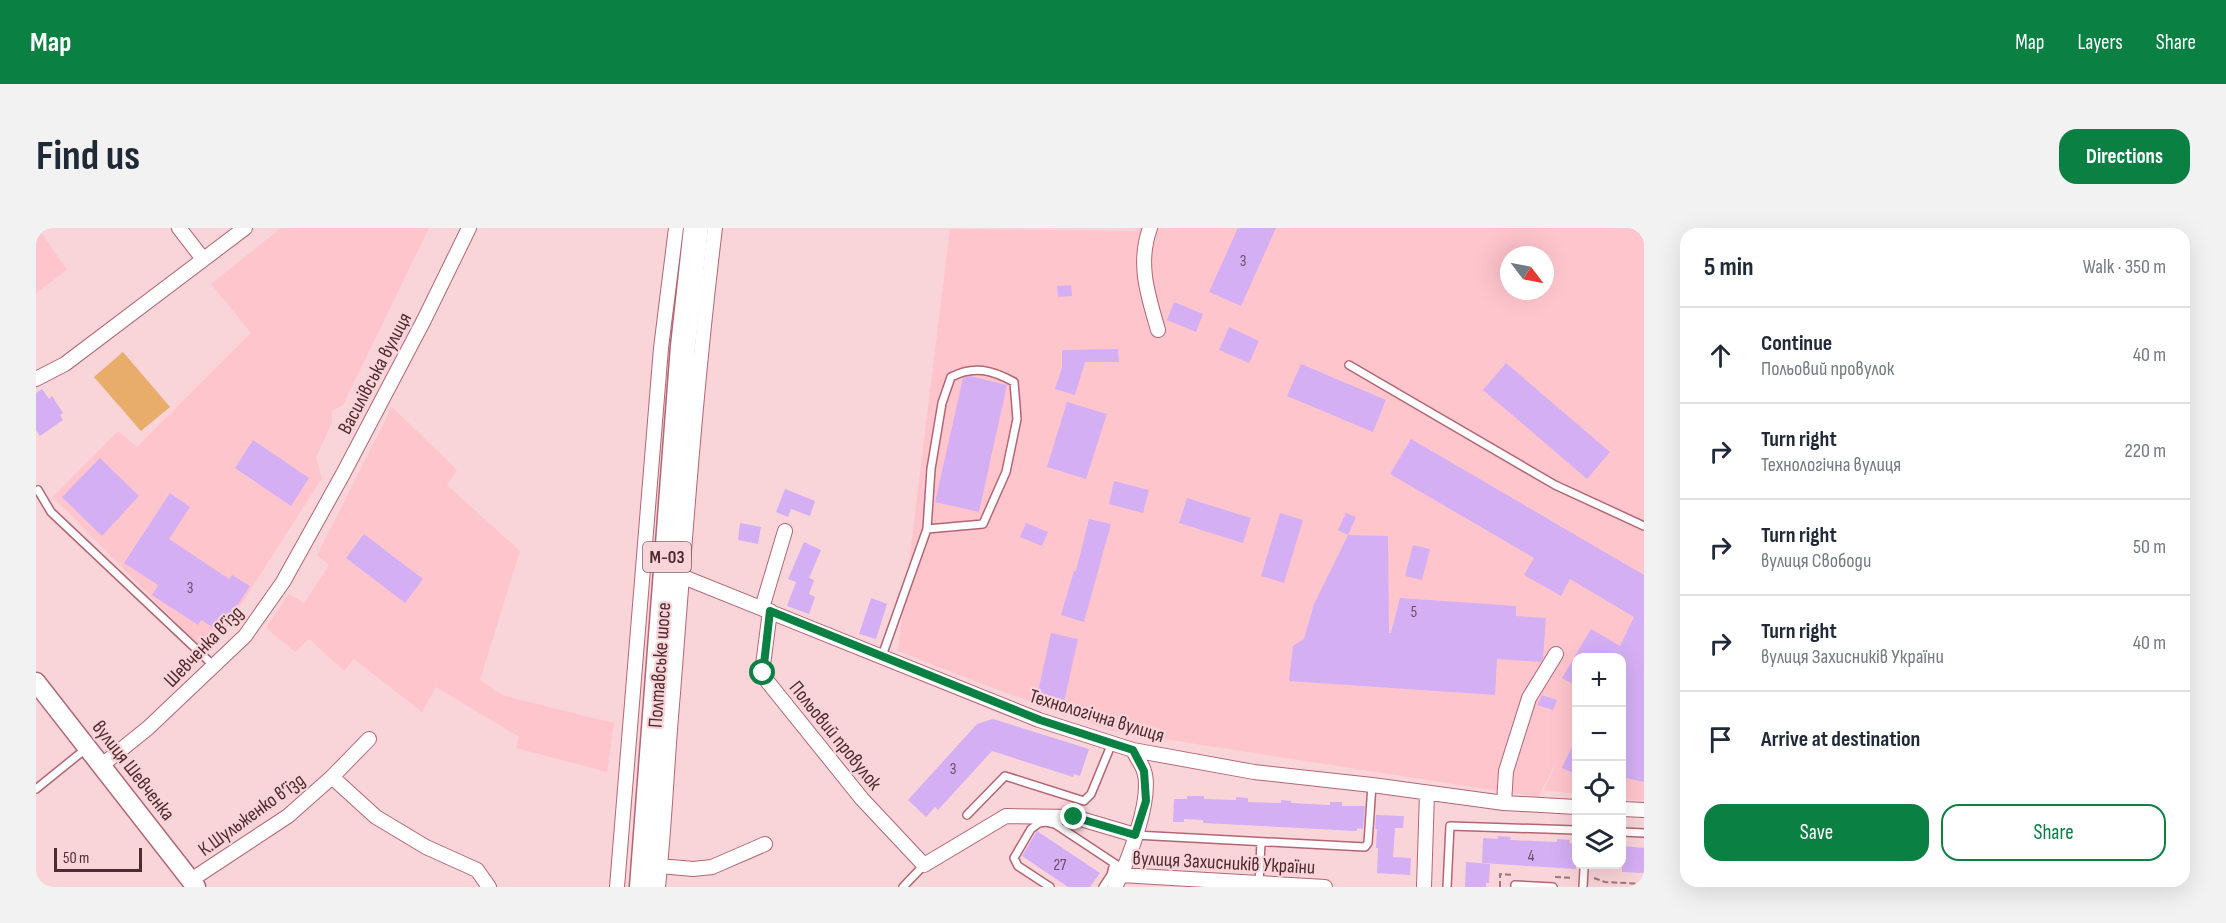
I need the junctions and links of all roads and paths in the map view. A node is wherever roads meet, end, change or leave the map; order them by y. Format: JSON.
{"nodes":[{"id":1,"x":179,"y":228,"type":"edge"},
{"id":2,"x":245,"y":228,"type":"edge"},
{"id":3,"x":469,"y":228,"type":"edge"},
{"id":4,"x":676,"y":228,"type":"edge"},
{"id":5,"x":696,"y":228,"type":"edge"},
{"id":6,"x":715,"y":228,"type":"edge"},
{"id":7,"x":1150,"y":228,"type":"edge"},
{"id":8,"x":203,"y":259,"type":"junction"},
{"id":9,"x":1158,"y":330,"type":"dead end"},
{"id":10,"x":1349,"y":365,"type":"dead end"},
{"id":11,"x":36,"y":379,"type":"edge"},
{"id":12,"x":38,"y":490,"type":"dead end"},
{"id":13,"x":1644,"y":526,"type":"edge"},
{"id":14,"x":927,"y":530,"type":"junction"},
{"id":15,"x":785,"y":531,"type":"dead end"},
{"id":16,"x":310,"y":534,"type":"joint"},
{"id":17,"x":674,"y":573,"type":"junction"},
{"id":18,"x":766,"y":610,"type":"junction"},
{"id":19,"x":1556,"y":654,"type":"dead end"},
{"id":20,"x":882,"y":656,"type":"junction"},
{"id":21,"x":214,"y":667,"type":"junction"},
{"id":22,"x":36,"y":682,"type":"edge"},
{"id":23,"x":369,"y":739,"type":"dead end"},
{"id":24,"x":1112,"y":743,"type":"junction"},
{"id":25,"x":88,"y":747,"type":"junction"},
{"id":26,"x":1133,"y":750,"type":"junction"},
{"id":27,"x":102,"y":765,"type":"junction"},
{"id":28,"x":332,"y":777,"type":"junction"},
{"id":29,"x":1372,"y":785,"type":"junction"},
{"id":30,"x":36,"y":789,"type":"edge"},
{"id":31,"x":1427,"y":793,"type":"junction"},
{"id":32,"x":1504,"y":803,"type":"junction"},
{"id":33,"x":1572,"y":807,"type":"edge"},
{"id":34,"x":1626,"y":809,"type":"edge"},
{"id":35,"x":1644,"y":810,"type":"edge"},
{"id":36,"x":967,"y":815,"type":"dead end"},
{"id":37,"x":1572,"y":830,"type":"edge"},
{"id":38,"x":1626,"y":832,"type":"edge"},
{"id":39,"x":1644,"y":833,"type":"edge"},
{"id":40,"x":1135,"y":835,"type":"junction"},
{"id":41,"x":1261,"y":842,"type":"junction"},
{"id":42,"x":765,"y":844,"type":"dead end"},
{"id":43,"x":924,"y":865,"type":"junction"},
{"id":44,"x":660,"y":866,"type":"junction"},
{"id":45,"x":1587,"y":872,"type":"joint"},
{"id":46,"x":1118,"y":874,"type":"edge"},
{"id":47,"x":194,"y":884,"type":"edge"},
{"id":48,"x":1644,"y":884,"type":"edge"},
{"id":49,"x":1259,"y":885,"type":"edge"},
{"id":50,"x":489,"y":887,"type":"edge"},
{"id":51,"x":617,"y":887,"type":"edge"},
{"id":52,"x":642,"y":887,"type":"edge"},
{"id":53,"x":658,"y":887,"type":"edge"},
{"id":54,"x":903,"y":887,"type":"edge"},
{"id":55,"x":1050,"y":887,"type":"edge"},
{"id":56,"x":1103,"y":887,"type":"edge"},
{"id":57,"x":1325,"y":887,"type":"edge"},
{"id":58,"x":1424,"y":887,"type":"edge"},
{"id":59,"x":1447,"y":887,"type":"edge"},
{"id":60,"x":1515,"y":887,"type":"edge"},
{"id":61,"x":1553,"y":887,"type":"edge"},
{"id":62,"x":1583,"y":887,"type":"edge"}],
"edges":[{"from":1,"to":8,"type":"street"},
{"from":2,"to":8,"type":"street"},
{"from":3,"to":16,"type":"street","name":"Василівська вулиця"},
{"from":4,"to":51,"type":"street"},
{"from":5,"to":17,"type":"highway","name":"Полтавське шосе","number":"М-03"},
{"from":6,"to":17,"type":"street"},
{"from":7,"to":9,"type":"street"},
{"from":8,"to":11,"type":"street"},
{"from":10,"to":13,"type":"lane"},
{"from":12,"to":21,"type":"lane"},
{"from":14,"to":14,"type":"lane"},
{"from":14,"to":20,"type":"lane"},
{"from":15,"to":18,"type":"street","name":"Польовий провулок"},
{"from":16,"to":21,"type":"street","name":"Шевченка в’їзд"},
{"from":17,"to":18,"type":"street","name":"Технологічна вулиця"},
{"from":17,"to":44,"type":"street"},
{"from":17,"to":52,"type":"highway","name":"Полтавське шосе","number":"М-03"},
{"from":18,"to":20,"type":"street","name":"Технологічна вулиця"},
{"from":18,"to":43,"type":"street","name":"Польовий провулок"},
{"from":19,"to":32,"type":"street"},
{"from":20,"to":24,"type":"street","name":"Технологічна вулиця"},
{"from":21,"to":27,"type":"street","name":"Шевченка в’їзд"},
{"from":22,"to":25,"type":"street","name":"вулиця Шевченка"},
{"from":23,"to":28,"type":"street","name":"К.Шульженко в’їзд"},
{"from":24,"to":26,"type":"street","name":"Технологічна вулиця"},
{"from":24,"to":36,"type":"lane"},
{"from":25,"to":27,"type":"street","name":"вулиця Шевченка"},
{"from":25,"to":30,"type":"lane"},
{"from":26,"to":29,"type":"street","name":"Технологічна вулиця"},
{"from":26,"to":40,"type":"street"},
{"from":27,"to":47,"type":"street","name":"вулиця Шевченка"},
{"from":28,"to":47,"type":"street","name":"К.Шульженко в’їзд"},
{"from":28,"to":50,"type":"street","name":"К.Шульженко в’їзд"},
{"from":29,"to":31,"type":"street","name":"Технологічна вулиця"},
{"from":29,"to":41,"type":"lane"},
{"from":31,"to":32,"type":"street","name":"Технологічна вулиця"},
{"from":31,"to":58,"type":"street"},
{"from":32,"to":33,"type":"street","name":"Технологічна вулиця"},
{"from":34,"to":35,"type":"street"},
{"from":37,"to":59,"type":"lane"},
{"from":38,"to":39,"type":"lane"},
{"from":40,"to":41,"type":"lane"},
{"from":40,"to":43,"type":"street","name":"вулиця Захисників України"},
{"from":40,"to":46,"type":"street"},
{"from":41,"to":49,"type":"lane"},
{"from":42,"to":44,"type":"street"},
{"from":43,"to":54,"type":"lane"},
{"from":44,"to":53,"type":"street"},
{"from":45,"to":48,"type":"path"},
{"from":45,"to":62,"type":"lane"},
{"from":46,"to":49,"type":"street","name":"вулиця Захисників України"},
{"from":46,"to":55,"type":"lane"},
{"from":46,"to":56,"type":"lane"},
{"from":49,"to":57,"type":"street","name":"вулиця Захисників України"},
{"from":60,"to":61,"type":"lane"}]}
